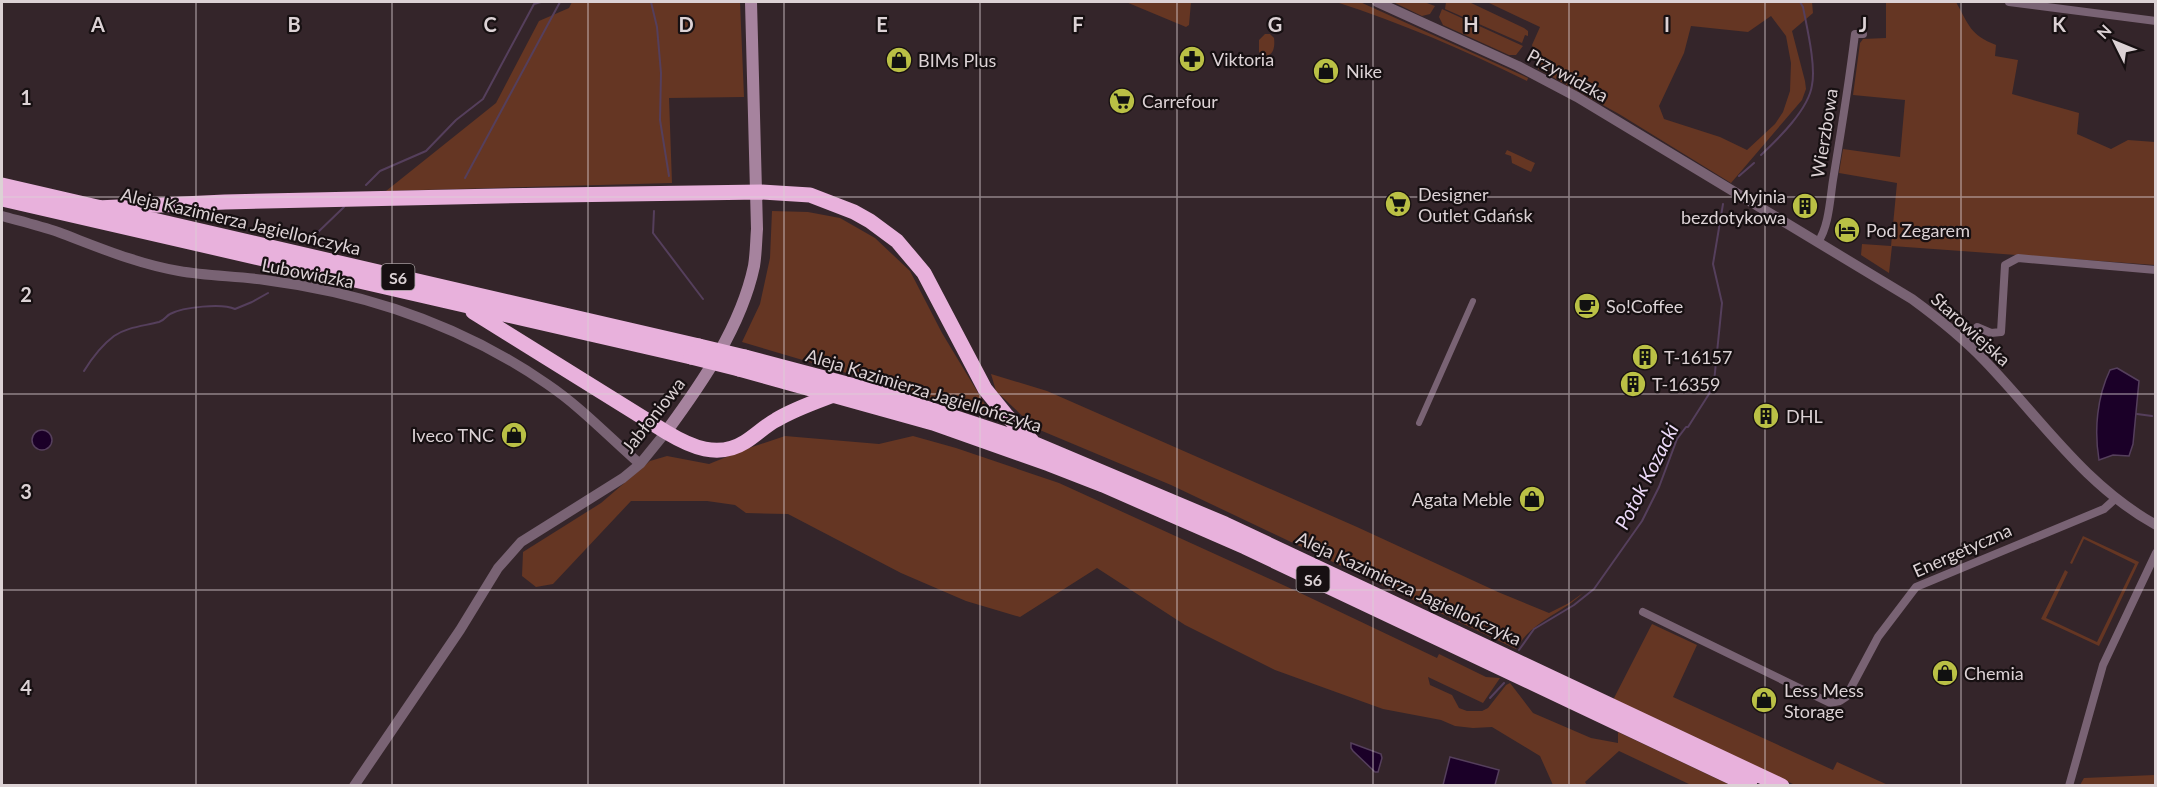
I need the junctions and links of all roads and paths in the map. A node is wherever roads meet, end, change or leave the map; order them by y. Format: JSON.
{"nodes":[{"id":1,"x":751,"y":2,"type":"edge"},
{"id":2,"x":1377,"y":2,"type":"edge"},
{"id":3,"x":2009,"y":2,"type":"edge"},
{"id":4,"x":2156,"y":21,"type":"edge"},
{"id":5,"x":1863,"y":34,"type":"dead end"},
{"id":6,"x":2,"y":185,"type":"edge"},
{"id":7,"x":757,"y":192,"type":"junction"},
{"id":8,"x":1736,"y":194,"type":"joint"},
{"id":9,"x":2,"y":199,"type":"edge"},
{"id":10,"x":97,"y":208,"type":"junction"},
{"id":11,"x":2,"y":216,"type":"edge"},
{"id":12,"x":1818,"y":242,"type":"junction"},
{"id":13,"x":2156,"y":270,"type":"edge"},
{"id":14,"x":1473,"y":301,"type":"dead end"},
{"id":15,"x":462,"y":306,"type":"junction"},
{"id":16,"x":1966,"y":342,"type":"junction"},
{"id":17,"x":695,"y":352,"type":"junction"},
{"id":18,"x":742,"y":363,"type":"junction"},
{"id":19,"x":836,"y":394,"type":"junction"},
{"id":20,"x":1419,"y":423,"type":"dead end"},
{"id":21,"x":666,"y":432,"type":"junction"},
{"id":22,"x":1035,"y":444,"type":"junction"},
{"id":23,"x":640,"y":464,"type":"junction"},
{"id":24,"x":2115,"y":499,"type":"junction"},
{"id":25,"x":2156,"y":525,"type":"edge"},
{"id":26,"x":2156,"y":553,"type":"edge"},
{"id":27,"x":1643,"y":612,"type":"dead end"},
{"id":28,"x":354,"y":786,"type":"edge"},
{"id":29,"x":1750,"y":786,"type":"edge"},
{"id":30,"x":1782,"y":786,"type":"edge"},
{"id":31,"x":2069,"y":786,"type":"edge"}],
"edges":[{"from":1,"to":7,"type":"main road","name":"Jabłoniowa"},
{"from":2,"to":8,"type":"street","name":"Przywidzka"},
{"from":3,"to":4,"type":"street"},
{"from":5,"to":12,"type":"street","name":"Wierzbowa"},
{"from":6,"to":10,"type":"highway","name":"Aleja Kazimierza Jagiellończyka","number":"S6"},
{"from":7,"to":10,"type":"highway"},
{"from":7,"to":21,"type":"main road","name":"Jabłoniowa"},
{"from":7,"to":22,"type":"highway"},
{"from":8,"to":12,"type":"street","name":"Starowiejska"},
{"from":9,"to":15,"type":"highway","name":"Aleja Kazimierza Jagiellończyka","number":"S6"},
{"from":10,"to":17,"type":"highway","name":"Aleja Kazimierza Jagiellończyka","number":"S6"},
{"from":11,"to":23,"type":"street","name":"Lubowidzka"},
{"from":12,"to":16,"type":"street","name":"Starowiejska"},
{"from":13,"to":16,"type":"street"},
{"from":14,"to":20,"type":"street"},
{"from":15,"to":17,"type":"highway","name":"Aleja Kazimierza Jagiellończyka","number":"S6"},
{"from":15,"to":21,"type":"highway"},
{"from":16,"to":24,"type":"street","name":"Starowiejska"},
{"from":17,"to":18,"type":"highway","name":"Aleja Kazimierza Jagiellończyka","number":"S6","bridge":true},
{"from":18,"to":19,"type":"highway","name":"Aleja Kazimierza Jagiellończyka","number":"S6"},
{"from":18,"to":22,"type":"highway","name":"Aleja Kazimierza Jagiellończyka","number":"S6"},
{"from":19,"to":21,"type":"highway"},
{"from":19,"to":29,"type":"highway","name":"Aleja Kazimierza Jagiellończyka","number":"S6"},
{"from":21,"to":23,"type":"street","name":"Jabłoniowa"},
{"from":22,"to":30,"type":"highway","name":"Aleja Kazimierza Jagiellończyka","number":"S6"},
{"from":23,"to":28,"type":"street","name":"Jabłoniowa"},
{"from":24,"to":25,"type":"street","name":"Starowiejska"},
{"from":24,"to":27,"type":"street","name":"Energetyczna"},
{"from":26,"to":31,"type":"street"}]}
